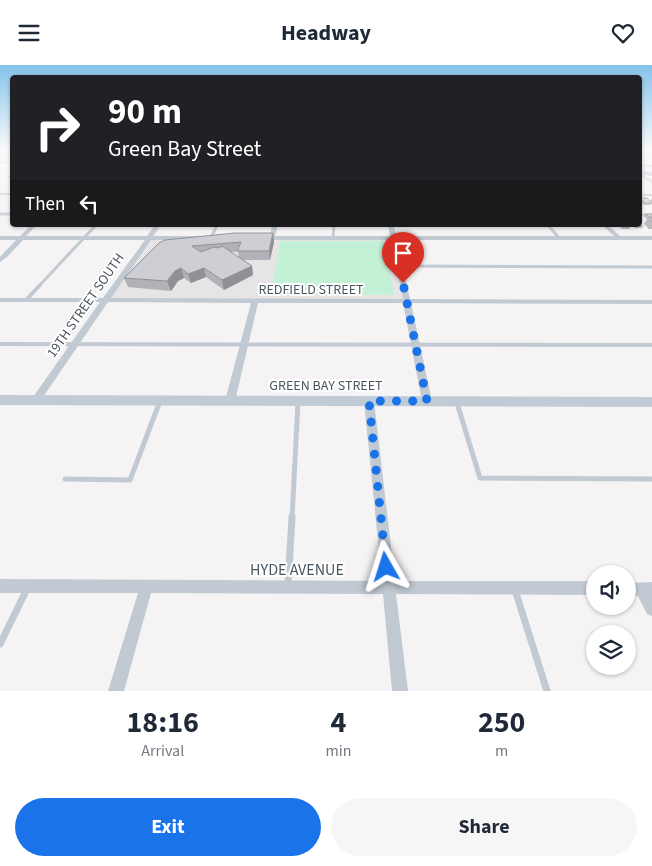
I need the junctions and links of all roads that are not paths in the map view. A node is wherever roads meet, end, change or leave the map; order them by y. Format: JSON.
{"nodes":[{"id":1,"x":32,"y":227,"type":"edge"},
{"id":2,"x":94,"y":227,"type":"edge"},
{"id":3,"x":157,"y":227,"type":"edge"},
{"id":4,"x":216,"y":227,"type":"edge"},
{"id":5,"x":275,"y":227,"type":"edge"},
{"id":6,"x":334,"y":227,"type":"edge"},
{"id":7,"x":392,"y":227,"type":"edge"},
{"id":8,"x":550,"y":227,"type":"edge"},
{"id":9,"x":607,"y":227,"type":"edge"},
{"id":10,"x":0,"y":238,"type":"edge"},
{"id":11,"x":22,"y":238,"type":"junction"},
{"id":12,"x":84,"y":238,"type":"junction"},
{"id":13,"x":149,"y":238,"type":"junction"},
{"id":14,"x":211,"y":238,"type":"junction"},
{"id":15,"x":220,"y":238,"type":"edge"},
{"id":16,"x":255,"y":238,"type":"edge"},
{"id":17,"x":272,"y":238,"type":"junction"},
{"id":18,"x":333,"y":238,"type":"junction"},
{"id":19,"x":394,"y":238,"type":"junction"},
{"id":20,"x":559,"y":238,"type":"junction"},
{"id":21,"x":619,"y":238,"type":"junction"},
{"id":22,"x":652,"y":238,"type":"edge"},
{"id":23,"x":0,"y":260,"type":"edge"},
{"id":24,"x":400,"y":266,"type":"junction"},
{"id":25,"x":652,"y":267,"type":"edge"},
{"id":26,"x":0,"y":300,"type":"edge"},
{"id":27,"x":26,"y":300,"type":"junction"},
{"id":28,"x":105,"y":301,"type":"junction"},
{"id":29,"x":255,"y":301,"type":"junction"},
{"id":30,"x":407,"y":301,"type":"junction"},
{"id":31,"x":652,"y":302,"type":"edge"},
{"id":32,"x":0,"y":344,"type":"edge"},
{"id":33,"x":74,"y":344,"type":"junction"},
{"id":34,"x":244,"y":345,"type":"junction"},
{"id":35,"x":416,"y":345,"type":"junction"},
{"id":36,"x":652,"y":345,"type":"edge"},
{"id":37,"x":0,"y":400,"type":"edge"},
{"id":38,"x":36,"y":400,"type":"junction"},
{"id":39,"x":160,"y":401,"type":"junction"},
{"id":40,"x":230,"y":401,"type":"junction"},
{"id":41,"x":298,"y":401,"type":"junction"},
{"id":42,"x":369,"y":401,"type":"junction"},
{"id":43,"x":427,"y":401,"type":"junction"},
{"id":44,"x":456,"y":401,"type":"junction"},
{"id":45,"x":652,"y":402,"type":"edge"},
{"id":46,"x":65,"y":479,"type":"dead end"},
{"id":47,"x":652,"y":479,"type":"edge"},
{"id":48,"x":0,"y":586,"type":"edge"},
{"id":49,"x":29,"y":586,"type":"junction"},
{"id":50,"x":388,"y":586,"type":"junction"},
{"id":51,"x":146,"y":587,"type":"junction"},
{"id":52,"x":288,"y":587,"type":"junction"},
{"id":53,"x":514,"y":587,"type":"junction"},
{"id":54,"x":586,"y":588,"type":"edge"},
{"id":55,"x":647,"y":589,"type":"edge"},
{"id":56,"x":652,"y":609,"type":"edge"},
{"id":57,"x":0,"y":644,"type":"edge"},
{"id":58,"x":116,"y":691,"type":"edge"},
{"id":59,"x":400,"y":691,"type":"edge"},
{"id":60,"x":546,"y":691,"type":"edge"}],
"edges":[{"from":1,"to":11,"type":"street"},
{"from":2,"to":12,"type":"lane"},
{"from":3,"to":13,"type":"street","name":"19TH STREET SOUTH"},
{"from":4,"to":14,"type":"lane"},
{"from":5,"to":17,"type":"street"},
{"from":6,"to":18,"type":"lane"},
{"from":7,"to":19,"type":"street"},
{"from":8,"to":20,"type":"lane"},
{"from":9,"to":21,"type":"street"},
{"from":10,"to":11,"type":"street"},
{"from":11,"to":12,"type":"street"},
{"from":11,"to":23,"type":"street"},
{"from":12,"to":13,"type":"street"},
{"from":12,"to":27,"type":"lane"},
{"from":13,"to":14,"type":"street"},
{"from":13,"to":28,"type":"street","name":"19TH STREET SOUTH"},
{"from":14,"to":15,"type":"street"},
{"from":16,"to":17,"type":"street"},
{"from":17,"to":18,"type":"street"},
{"from":18,"to":19,"type":"street"},
{"from":19,"to":20,"type":"street"},
{"from":19,"to":24,"type":"street"},
{"from":20,"to":21,"type":"street"},
{"from":21,"to":22,"type":"street"},
{"from":24,"to":25,"type":"lane"},
{"from":24,"to":30,"type":"street"},
{"from":26,"to":27,"type":"street","name":"REDFIELD STREET"},
{"from":27,"to":28,"type":"street","name":"REDFIELD STREET"},
{"from":28,"to":29,"type":"street","name":"REDFIELD STREET"},
{"from":28,"to":33,"type":"street","name":"19TH STREET SOUTH"},
{"from":29,"to":30,"type":"street","name":"REDFIELD STREET"},
{"from":29,"to":34,"type":"street"},
{"from":30,"to":31,"type":"street","name":"REDFIELD STREET"},
{"from":30,"to":35,"type":"street"},
{"from":32,"to":33,"type":"lane"},
{"from":33,"to":34,"type":"lane"},
{"from":33,"to":38,"type":"street","name":"19TH STREET SOUTH"},
{"from":34,"to":35,"type":"lane"},
{"from":34,"to":40,"type":"street"},
{"from":35,"to":36,"type":"lane"},
{"from":35,"to":43,"type":"street"},
{"from":37,"to":38,"type":"street","name":"GREEN BAY STREET"},
{"from":38,"to":39,"type":"street","name":"GREEN BAY STREET"},
{"from":39,"to":40,"type":"street","name":"GREEN BAY STREET"},
{"from":39,"to":46,"type":"lane"},
{"from":40,"to":41,"type":"street","name":"GREEN BAY STREET"},
{"from":41,"to":42,"type":"street","name":"GREEN BAY STREET"},
{"from":41,"to":52,"type":"lane"},
{"from":42,"to":43,"type":"street","name":"GREEN BAY STREET"},
{"from":42,"to":50,"type":"street"},
{"from":43,"to":44,"type":"street","name":"GREEN BAY STREET"},
{"from":44,"to":45,"type":"street","name":"GREEN BAY STREET"},
{"from":44,"to":47,"type":"lane"},
{"from":48,"to":49,"type":"street","name":"HYDE AVENUE"},
{"from":49,"to":51,"type":"street","name":"HYDE AVENUE"},
{"from":49,"to":57,"type":"lane"},
{"from":50,"to":52,"type":"street","name":"HYDE AVENUE"},
{"from":50,"to":53,"type":"street","name":"HYDE AVENUE"},
{"from":50,"to":59,"type":"street"},
{"from":51,"to":52,"type":"street","name":"HYDE AVENUE"},
{"from":51,"to":58,"type":"street"},
{"from":53,"to":54,"type":"street","name":"HYDE AVENUE"},
{"from":53,"to":60,"type":"lane"},
{"from":55,"to":56,"type":"street"}]}
